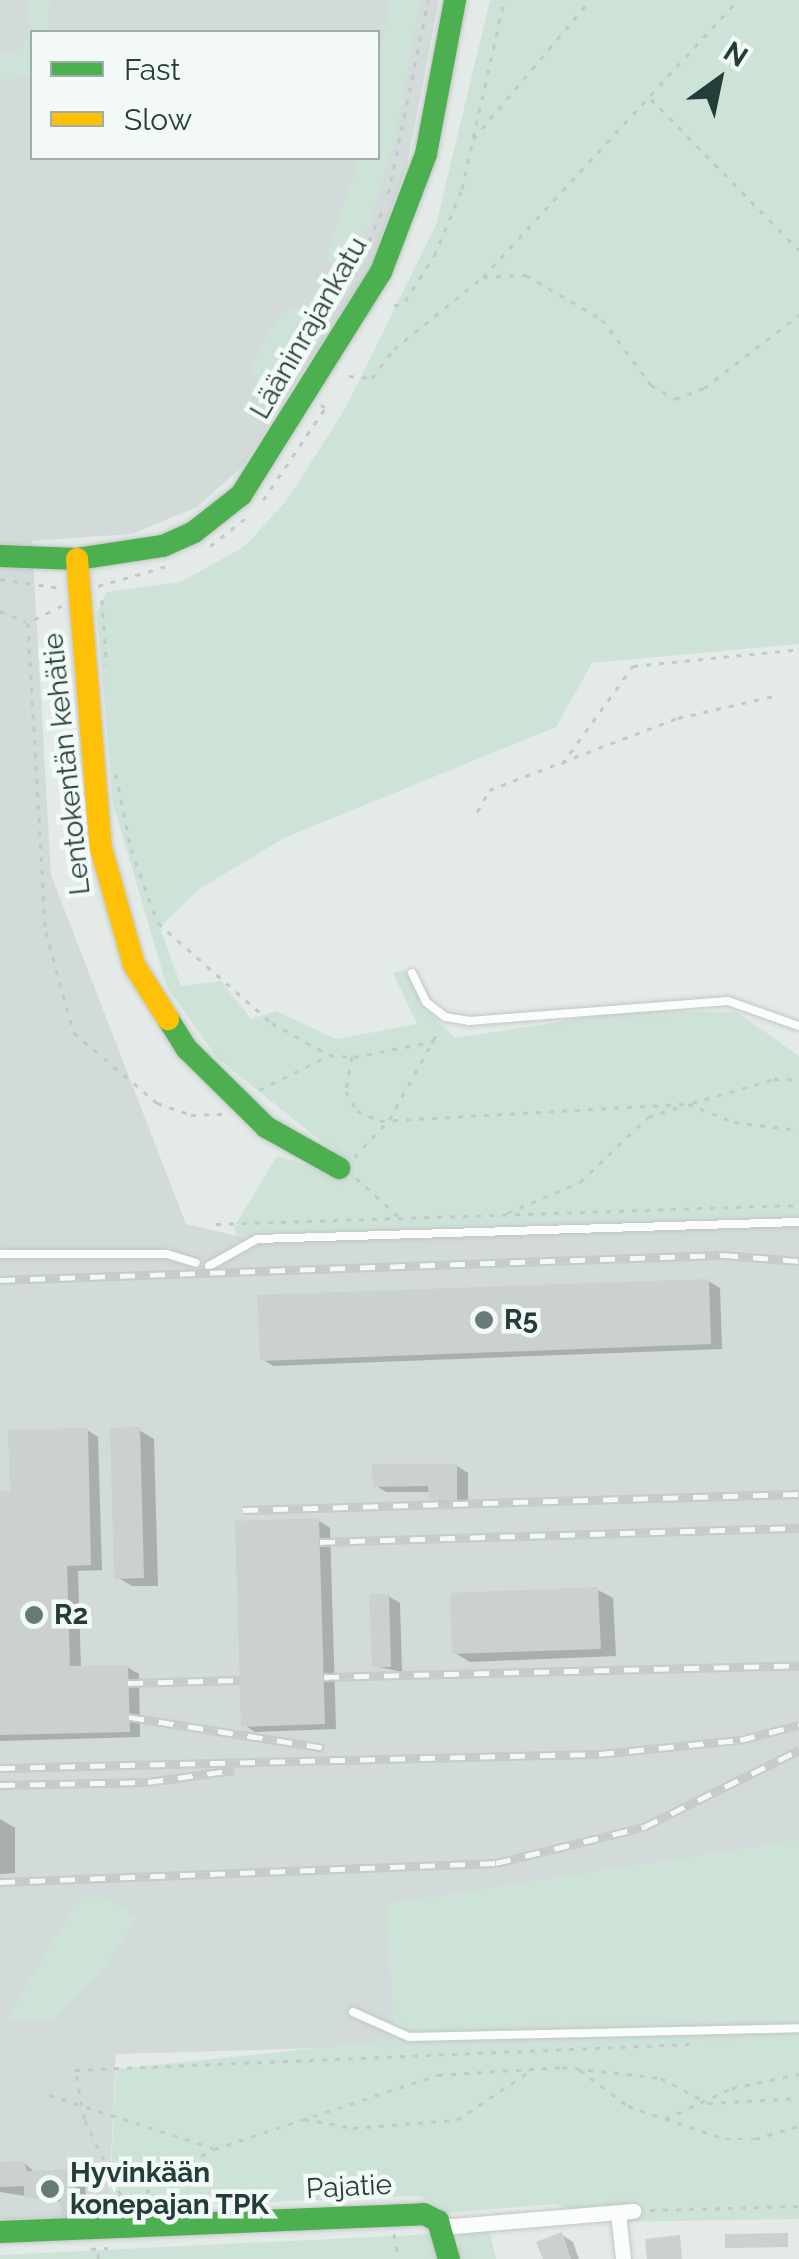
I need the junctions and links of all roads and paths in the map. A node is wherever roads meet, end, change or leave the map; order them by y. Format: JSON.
{"nodes":[{"id":1,"x":428,"y":0,"type":"edge"},
{"id":2,"x":455,"y":0,"type":"edge"},
{"id":3,"x":504,"y":0,"type":"edge"},
{"id":4,"x":590,"y":0,"type":"edge"},
{"id":5,"x":738,"y":0,"type":"edge"},
{"id":6,"x":650,"y":98,"type":"junction"},
{"id":7,"x":473,"y":140,"type":"junction"},
{"id":8,"x":799,"y":250,"type":"edge"},
{"id":9,"x":483,"y":278,"type":"junction"},
{"id":10,"x":350,"y":284,"type":"dead end"},
{"id":11,"x":394,"y":306,"type":"dead end"},
{"id":12,"x":799,"y":315,"type":"edge"},
{"id":13,"x":349,"y":376,"type":"dead end"},
{"id":14,"x":308,"y":397,"type":"junction"},
{"id":15,"x":204,"y":550,"type":"dead end"},
{"id":16,"x":0,"y":556,"type":"edge"},
{"id":17,"x":77,"y":559,"type":"junction"},
{"id":18,"x":174,"y":562,"type":"dead end"},
{"id":19,"x":0,"y":579,"type":"edge"},
{"id":20,"x":87,"y":590,"type":"junction"},
{"id":21,"x":0,"y":611,"type":"edge"},
{"id":22,"x":28,"y":623,"type":"junction"},
{"id":23,"x":799,"y":649,"type":"edge"},
{"id":24,"x":108,"y":679,"type":"dead end"},
{"id":25,"x":774,"y":696,"type":"dead end"},
{"id":26,"x":112,"y":761,"type":"dead end"},
{"id":27,"x":562,"y":764,"type":"junction"},
{"id":28,"x":477,"y":812,"type":"dead end"},
{"id":29,"x":412,"y":973,"type":"dead end"},
{"id":30,"x":444,"y":1017,"type":"junction"},
{"id":31,"x":799,"y":1026,"type":"edge"},
{"id":32,"x":436,"y":1040,"type":"junction"},
{"id":33,"x":329,"y":1055,"type":"junction"},
{"id":34,"x":352,"y":1057,"type":"junction"},
{"id":35,"x":799,"y":1080,"type":"edge"},
{"id":36,"x":688,"y":1104,"type":"junction"},
{"id":37,"x":246,"y":1107,"type":"junction"},
{"id":38,"x":389,"y":1120,"type":"junction"},
{"id":39,"x":799,"y":1130,"type":"edge"},
{"id":40,"x":339,"y":1168,"type":"junction"},
{"id":41,"x":799,"y":1205,"type":"edge"},
{"id":42,"x":501,"y":1215,"type":"junction"},
{"id":43,"x":400,"y":1218,"type":"junction"},
{"id":44,"x":799,"y":1222,"type":"edge"},
{"id":45,"x":216,"y":1224,"type":"dead end"},
{"id":46,"x":0,"y":1254,"type":"edge"},
{"id":47,"x":196,"y":1263,"type":"dead end"},
{"id":48,"x":209,"y":1266,"type":"dead end"},
{"id":49,"x":353,"y":2012,"type":"dead end"},
{"id":50,"x":799,"y":2028,"type":"edge"},
{"id":51,"x":700,"y":2044,"type":"dead end"},
{"id":52,"x":533,"y":2069,"type":"junction"},
{"id":53,"x":578,"y":2069,"type":"junction"},
{"id":54,"x":799,"y":2074,"type":"edge"},
{"id":55,"x":48,"y":2095,"type":"dead end"},
{"id":56,"x":799,"y":2098,"type":"edge"},
{"id":57,"x":703,"y":2100,"type":"junction"},
{"id":58,"x":82,"y":2107,"type":"junction"},
{"id":59,"x":302,"y":2118,"type":"junction"},
{"id":60,"x":664,"y":2120,"type":"junction"},
{"id":61,"x":799,"y":2126,"type":"edge"},
{"id":62,"x":214,"y":2148,"type":"junction"},
{"id":63,"x":799,"y":2206,"type":"edge"},
{"id":64,"x":626,"y":2212,"type":"junction"},
{"id":65,"x":440,"y":2228,"type":"junction"},
{"id":66,"x":0,"y":2232,"type":"edge"},
{"id":67,"x":394,"y":2232,"type":"dead end"},
{"id":68,"x":98,"y":2249,"type":"dead end"},
{"id":69,"x":98,"y":2259,"type":"edge"},
{"id":70,"x":399,"y":2259,"type":"edge"},
{"id":71,"x":449,"y":2259,"type":"edge"},
{"id":72,"x":623,"y":2259,"type":"edge"}],
"edges":[{"from":1,"to":10,"type":"path"},
{"from":2,"to":14,"type":"street","name":"Lääninrajankatu"},
{"from":3,"to":7,"type":"path"},
{"from":4,"to":7,"type":"path"},
{"from":5,"to":6,"type":"path"},
{"from":6,"to":8,"type":"path"},
{"from":6,"to":9,"type":"path"},
{"from":7,"to":11,"type":"path"},
{"from":9,"to":12,"type":"path"},
{"from":9,"to":13,"type":"path"},
{"from":14,"to":15,"type":"path"},
{"from":14,"to":17,"type":"street","name":"Lääninrajankatu"},
{"from":16,"to":17,"type":"street","name":"Lääninrajankatu"},
{"from":17,"to":20,"type":"street","name":"Lentokentän kehätie"},
{"from":18,"to":20,"type":"path"},
{"from":19,"to":20,"type":"path"},
{"from":20,"to":22,"type":"path"},
{"from":20,"to":24,"type":"path"},
{"from":20,"to":37,"type":"street","name":"Lentokentän kehätie"},
{"from":21,"to":22,"type":"path"},
{"from":22,"to":37,"type":"path"},
{"from":23,"to":27,"type":"path"},
{"from":25,"to":27,"type":"path"},
{"from":26,"to":33,"type":"path"},
{"from":27,"to":28,"type":"path"},
{"from":29,"to":30,"type":"lane"},
{"from":30,"to":31,"type":"lane"},
{"from":30,"to":32,"type":"path"},
{"from":32,"to":34,"type":"path"},
{"from":32,"to":38,"type":"path"},
{"from":33,"to":34,"type":"path"},
{"from":33,"to":37,"type":"path"},
{"from":34,"to":38,"type":"path"},
{"from":35,"to":36,"type":"path"},
{"from":36,"to":38,"type":"path"},
{"from":36,"to":39,"type":"path"},
{"from":36,"to":42,"type":"path"},
{"from":37,"to":40,"type":"street","name":"Lentokentän kehätie"},
{"from":38,"to":40,"type":"path"},
{"from":40,"to":43,"type":"path"},
{"from":41,"to":42,"type":"path"},
{"from":42,"to":43,"type":"path"},
{"from":43,"to":45,"type":"path"},
{"from":44,"to":48,"type":"lane"},
{"from":46,"to":47,"type":"lane"},
{"from":49,"to":50,"type":"lane"},
{"from":51,"to":58,"type":"path"},
{"from":52,"to":53,"type":"path"},
{"from":52,"to":59,"type":"path"},
{"from":52,"to":59,"type":"path"},
{"from":53,"to":57,"type":"path"},
{"from":53,"to":60,"type":"path"},
{"from":54,"to":57,"type":"path"},
{"from":55,"to":58,"type":"path"},
{"from":56,"to":57,"type":"path"},
{"from":57,"to":60,"type":"path"},
{"from":58,"to":62,"type":"path"},
{"from":58,"to":62,"type":"path"},
{"from":59,"to":62,"type":"path"},
{"from":60,"to":61,"type":"path"},
{"from":63,"to":64,"type":"path"},
{"from":64,"to":65,"type":"street","name":"Pajatie"},
{"from":64,"to":72,"type":"street"},
{"from":65,"to":66,"type":"street","name":"Pajatie"},
{"from":65,"to":71,"type":"street"},
{"from":67,"to":70,"type":"path"},
{"from":68,"to":69,"type":"path"}]}
